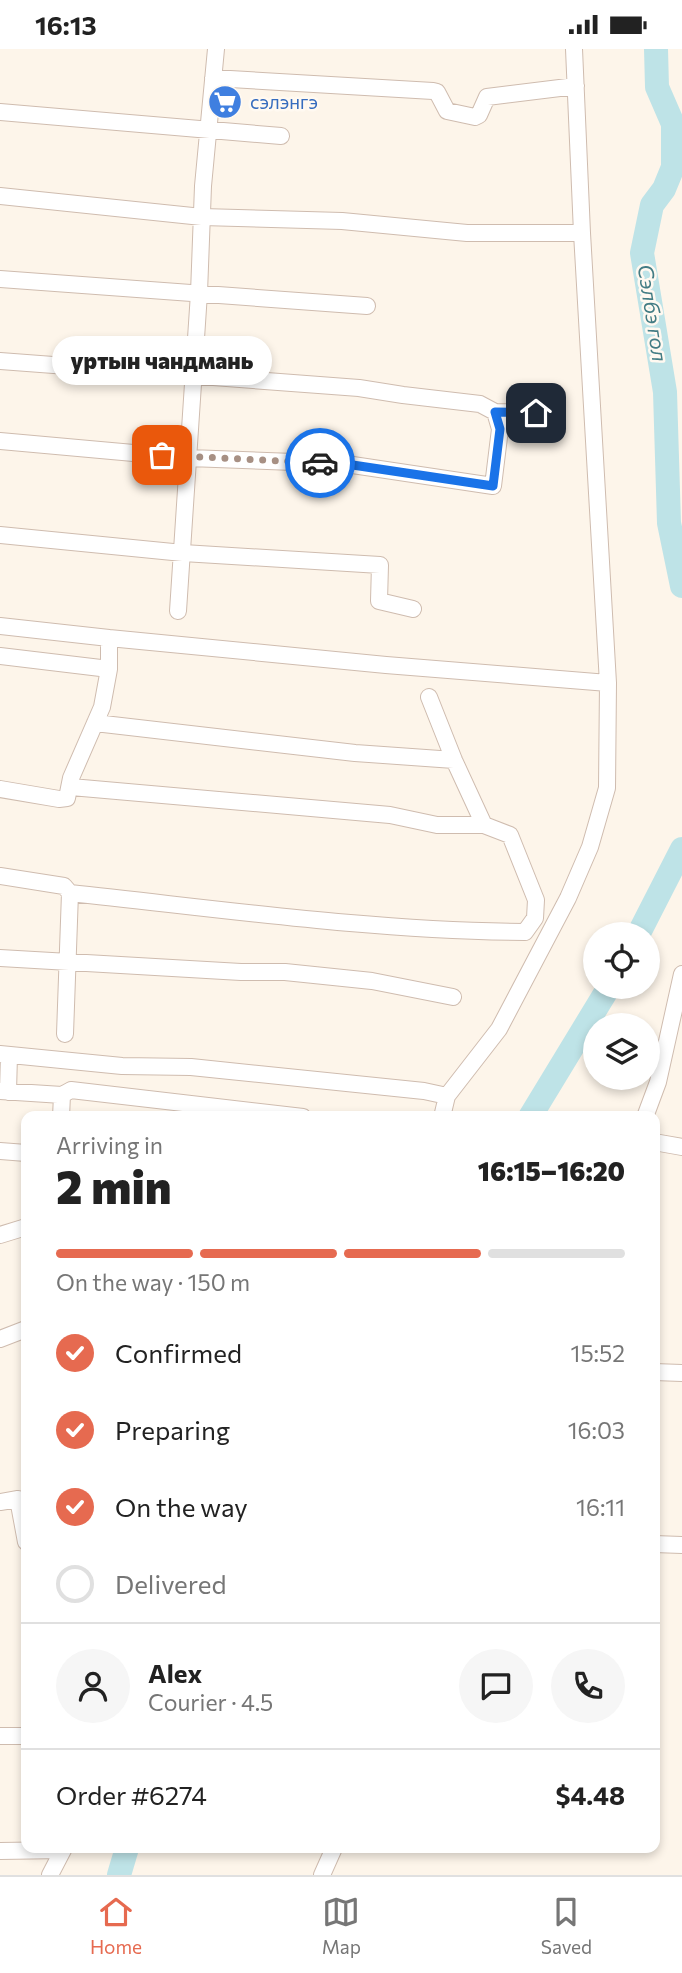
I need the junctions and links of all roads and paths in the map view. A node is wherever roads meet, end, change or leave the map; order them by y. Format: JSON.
{"nodes":[{"id":1,"x":216,"y":49,"type":"edge"},
{"id":2,"x":574,"y":49,"type":"edge"},
{"id":3,"x":213,"y":78,"type":"junction"},
{"id":4,"x":576,"y":86,"type":"junction"},
{"id":5,"x":0,"y":112,"type":"edge"},
{"id":6,"x":207,"y":129,"type":"junction"},
{"id":7,"x":281,"y":136,"type":"dead end"},
{"id":8,"x":0,"y":196,"type":"edge"},
{"id":9,"x":202,"y":216,"type":"junction"},
{"id":10,"x":582,"y":233,"type":"junction"},
{"id":11,"x":0,"y":279,"type":"edge"},
{"id":12,"x":199,"y":293,"type":"junction"},
{"id":13,"x":367,"y":306,"type":"dead end"},
{"id":14,"x":0,"y":361,"type":"edge"},
{"id":15,"x":192,"y":375,"type":"junction"},
{"id":16,"x":495,"y":412,"type":"junction"},
{"id":17,"x":536,"y":413,"type":"dead end"},
{"id":18,"x":0,"y":441,"type":"edge"},
{"id":19,"x":189,"y":458,"type":"junction"},
{"id":20,"x":0,"y":535,"type":"edge"},
{"id":21,"x":183,"y":553,"type":"junction"},
{"id":22,"x":414,"y":609,"type":"dead end"},
{"id":23,"x":178,"y":611,"type":"dead end"},
{"id":24,"x":0,"y":626,"type":"edge"},
{"id":25,"x":109,"y":638,"type":"junction"},
{"id":26,"x":0,"y":656,"type":"edge"},
{"id":27,"x":109,"y":669,"type":"junction"},
{"id":28,"x":608,"y":683,"type":"junction"},
{"id":29,"x":429,"y":697,"type":"dead end"},
{"id":30,"x":95,"y":723,"type":"junction"},
{"id":31,"x":454,"y":760,"type":"junction"},
{"id":32,"x":71,"y":787,"type":"junction"},
{"id":33,"x":0,"y":789,"type":"edge"},
{"id":34,"x":484,"y":825,"type":"junction"},
{"id":35,"x":0,"y":876,"type":"edge"},
{"id":36,"x":70,"y":893,"type":"junction"},
{"id":37,"x":0,"y":958,"type":"edge"},
{"id":38,"x":68,"y":961,"type":"junction"},
{"id":39,"x":682,"y":974,"type":"edge"},
{"id":40,"x":453,"y":997,"type":"dead end"},
{"id":41,"x":65,"y":1034,"type":"dead end"},
{"id":42,"x":5,"y":1055,"type":"edge"},
{"id":43,"x":4,"y":1091,"type":"edge"},
{"id":44,"x":62,"y":1095,"type":"junction"},
{"id":45,"x":447,"y":1096,"type":"junction"},
{"id":46,"x":61,"y":1111,"type":"edge"},
{"id":47,"x":251,"y":1111,"type":"edge"},
{"id":48,"x":443,"y":1111,"type":"edge"},
{"id":49,"x":647,"y":1111,"type":"edge"},
{"id":50,"x":660,"y":1143,"type":"edge"},
{"id":51,"x":682,"y":1147,"type":"edge"},
{"id":52,"x":0,"y":1151,"type":"edge"},
{"id":53,"x":21,"y":1153,"type":"edge"},
{"id":54,"x":21,"y":1229,"type":"edge"},
{"id":55,"x":0,"y":1235,"type":"edge"},
{"id":56,"x":21,"y":1331,"type":"edge"},
{"id":57,"x":0,"y":1339,"type":"edge"},
{"id":58,"x":660,"y":1372,"type":"edge"},
{"id":59,"x":682,"y":1373,"type":"edge"},
{"id":60,"x":0,"y":1502,"type":"edge"},
{"id":61,"x":21,"y":1515,"type":"edge"},
{"id":62,"x":660,"y":1544,"type":"edge"},
{"id":63,"x":682,"y":1545,"type":"edge"},
{"id":64,"x":0,"y":1736,"type":"edge"},
{"id":65,"x":21,"y":1736,"type":"edge"},
{"id":66,"x":21,"y":1850,"type":"edge"},
{"id":67,"x":0,"y":1851,"type":"edge"},
{"id":68,"x":62,"y":1853,"type":"edge"},
{"id":69,"x":332,"y":1853,"type":"edge"},
{"id":70,"x":50,"y":1875,"type":"edge"},
{"id":71,"x":322,"y":1875,"type":"edge"}],
"edges":[{"from":1,"to":3,"type":"street"},
{"from":2,"to":4,"type":"street"},
{"from":3,"to":4,"type":"street"},
{"from":3,"to":6,"type":"street"},
{"from":4,"to":10,"type":"street"},
{"from":5,"to":6,"type":"street"},
{"from":6,"to":7,"type":"street"},
{"from":6,"to":9,"type":"street"},
{"from":8,"to":9,"type":"street"},
{"from":9,"to":10,"type":"street"},
{"from":9,"to":12,"type":"street"},
{"from":10,"to":28,"type":"street"},
{"from":11,"to":12,"type":"street"},
{"from":12,"to":13,"type":"street"},
{"from":12,"to":15,"type":"street"},
{"from":14,"to":15,"type":"street"},
{"from":15,"to":16,"type":"street"},
{"from":15,"to":19,"type":"street"},
{"from":16,"to":17,"type":"street"},
{"from":16,"to":19,"type":"street"},
{"from":18,"to":19,"type":"street"},
{"from":19,"to":21,"type":"street"},
{"from":20,"to":21,"type":"street"},
{"from":21,"to":22,"type":"street"},
{"from":21,"to":23,"type":"street"},
{"from":24,"to":25,"type":"street"},
{"from":25,"to":27,"type":"street"},
{"from":25,"to":28,"type":"street"},
{"from":26,"to":27,"type":"street"},
{"from":27,"to":30,"type":"street"},
{"from":28,"to":45,"type":"street"},
{"from":29,"to":31,"type":"street"},
{"from":30,"to":31,"type":"street"},
{"from":30,"to":32,"type":"street"},
{"from":31,"to":34,"type":"street"},
{"from":32,"to":33,"type":"street"},
{"from":32,"to":34,"type":"street"},
{"from":34,"to":36,"type":"street"},
{"from":35,"to":36,"type":"street"},
{"from":36,"to":38,"type":"street"},
{"from":37,"to":38,"type":"street"},
{"from":38,"to":40,"type":"street"},
{"from":38,"to":41,"type":"street"},
{"from":39,"to":49,"type":"street"},
{"from":42,"to":43,"type":"street"},
{"from":42,"to":45,"type":"street"},
{"from":43,"to":44,"type":"street"},
{"from":44,"to":46,"type":"street"},
{"from":44,"to":47,"type":"street"},
{"from":45,"to":48,"type":"street"},
{"from":50,"to":51,"type":"street"},
{"from":52,"to":53,"type":"street"},
{"from":54,"to":55,"type":"street"},
{"from":56,"to":57,"type":"street"},
{"from":58,"to":59,"type":"street"},
{"from":60,"to":61,"type":"street"},
{"from":62,"to":63,"type":"street"},
{"from":64,"to":65,"type":"street"},
{"from":66,"to":67,"type":"street"},
{"from":68,"to":70,"type":"street"},
{"from":69,"to":71,"type":"street"}]}
